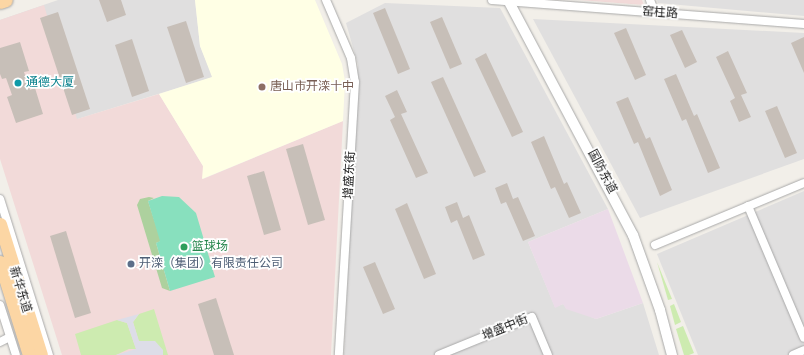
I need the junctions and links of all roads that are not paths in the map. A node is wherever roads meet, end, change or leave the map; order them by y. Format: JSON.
{"nodes":[{"id":1,"x":6,"y":0,"type":"edge"},
{"id":2,"x":326,"y":0,"type":"edge"},
{"id":3,"x":492,"y":0,"type":"edge"},
{"id":4,"x":650,"y":0,"type":"edge"},
{"id":5,"x":508,"y":1,"type":"edge"},
{"id":6,"x":0,"y":2,"type":"edge"},
{"id":7,"x":655,"y":13,"type":"junction"},
{"id":8,"x":804,"y":24,"type":"edge"},
{"id":9,"x":804,"y":183,"type":"edge"},
{"id":10,"x":0,"y":199,"type":"edge"},
{"id":11,"x":748,"y":206,"type":"junction"},
{"id":12,"x":0,"y":224,"type":"edge"},
{"id":13,"x":656,"y":245,"type":"dead end"},
{"id":14,"x":0,"y":262,"type":"edge"},
{"id":15,"x":0,"y":305,"type":"edge"},
{"id":16,"x":10,"y":337,"type":"junction"},
{"id":17,"x":804,"y":338,"type":"edge"},
{"id":18,"x":0,"y":342,"type":"edge"},
{"id":19,"x":804,"y":350,"type":"edge"},
{"id":20,"x":16,"y":355,"type":"edge"},
{"id":21,"x":29,"y":355,"type":"edge"},
{"id":22,"x":40,"y":355,"type":"edge"},
{"id":23,"x":49,"y":355,"type":"edge"},
{"id":24,"x":339,"y":355,"type":"edge"},
{"id":25,"x":439,"y":355,"type":"edge"},
{"id":26,"x":548,"y":355,"type":"edge"},
{"id":27,"x":672,"y":355,"type":"edge"},
{"id":28,"x":794,"y":355,"type":"edge"}],
"edges":[{"from":1,"to":6,"type":"main road"},
{"from":2,"to":24,"type":"street","name":"增盛东街"},
{"from":3,"to":5,"type":"street","name":"窑柱路"},
{"from":4,"to":7,"type":"street"},
{"from":5,"to":7,"type":"street","name":"窑柱路"},
{"from":5,"to":27,"type":"street","name":"国防东道"},
{"from":7,"to":8,"type":"street","name":"窑柱路"},
{"from":9,"to":11,"type":"street"},
{"from":10,"to":23,"type":"street"},
{"from":11,"to":13,"type":"street"},
{"from":11,"to":17,"type":"street"},
{"from":12,"to":22,"type":"main road","name":"新华东道"},
{"from":14,"to":21,"type":"main road","name":"新华东道"},
{"from":15,"to":16,"type":"street"},
{"from":16,"to":18,"type":"street"},
{"from":16,"to":20,"type":"street"},
{"from":19,"to":28,"type":"street"},
{"from":25,"to":26,"type":"street","name":"增盛中街"}]}
